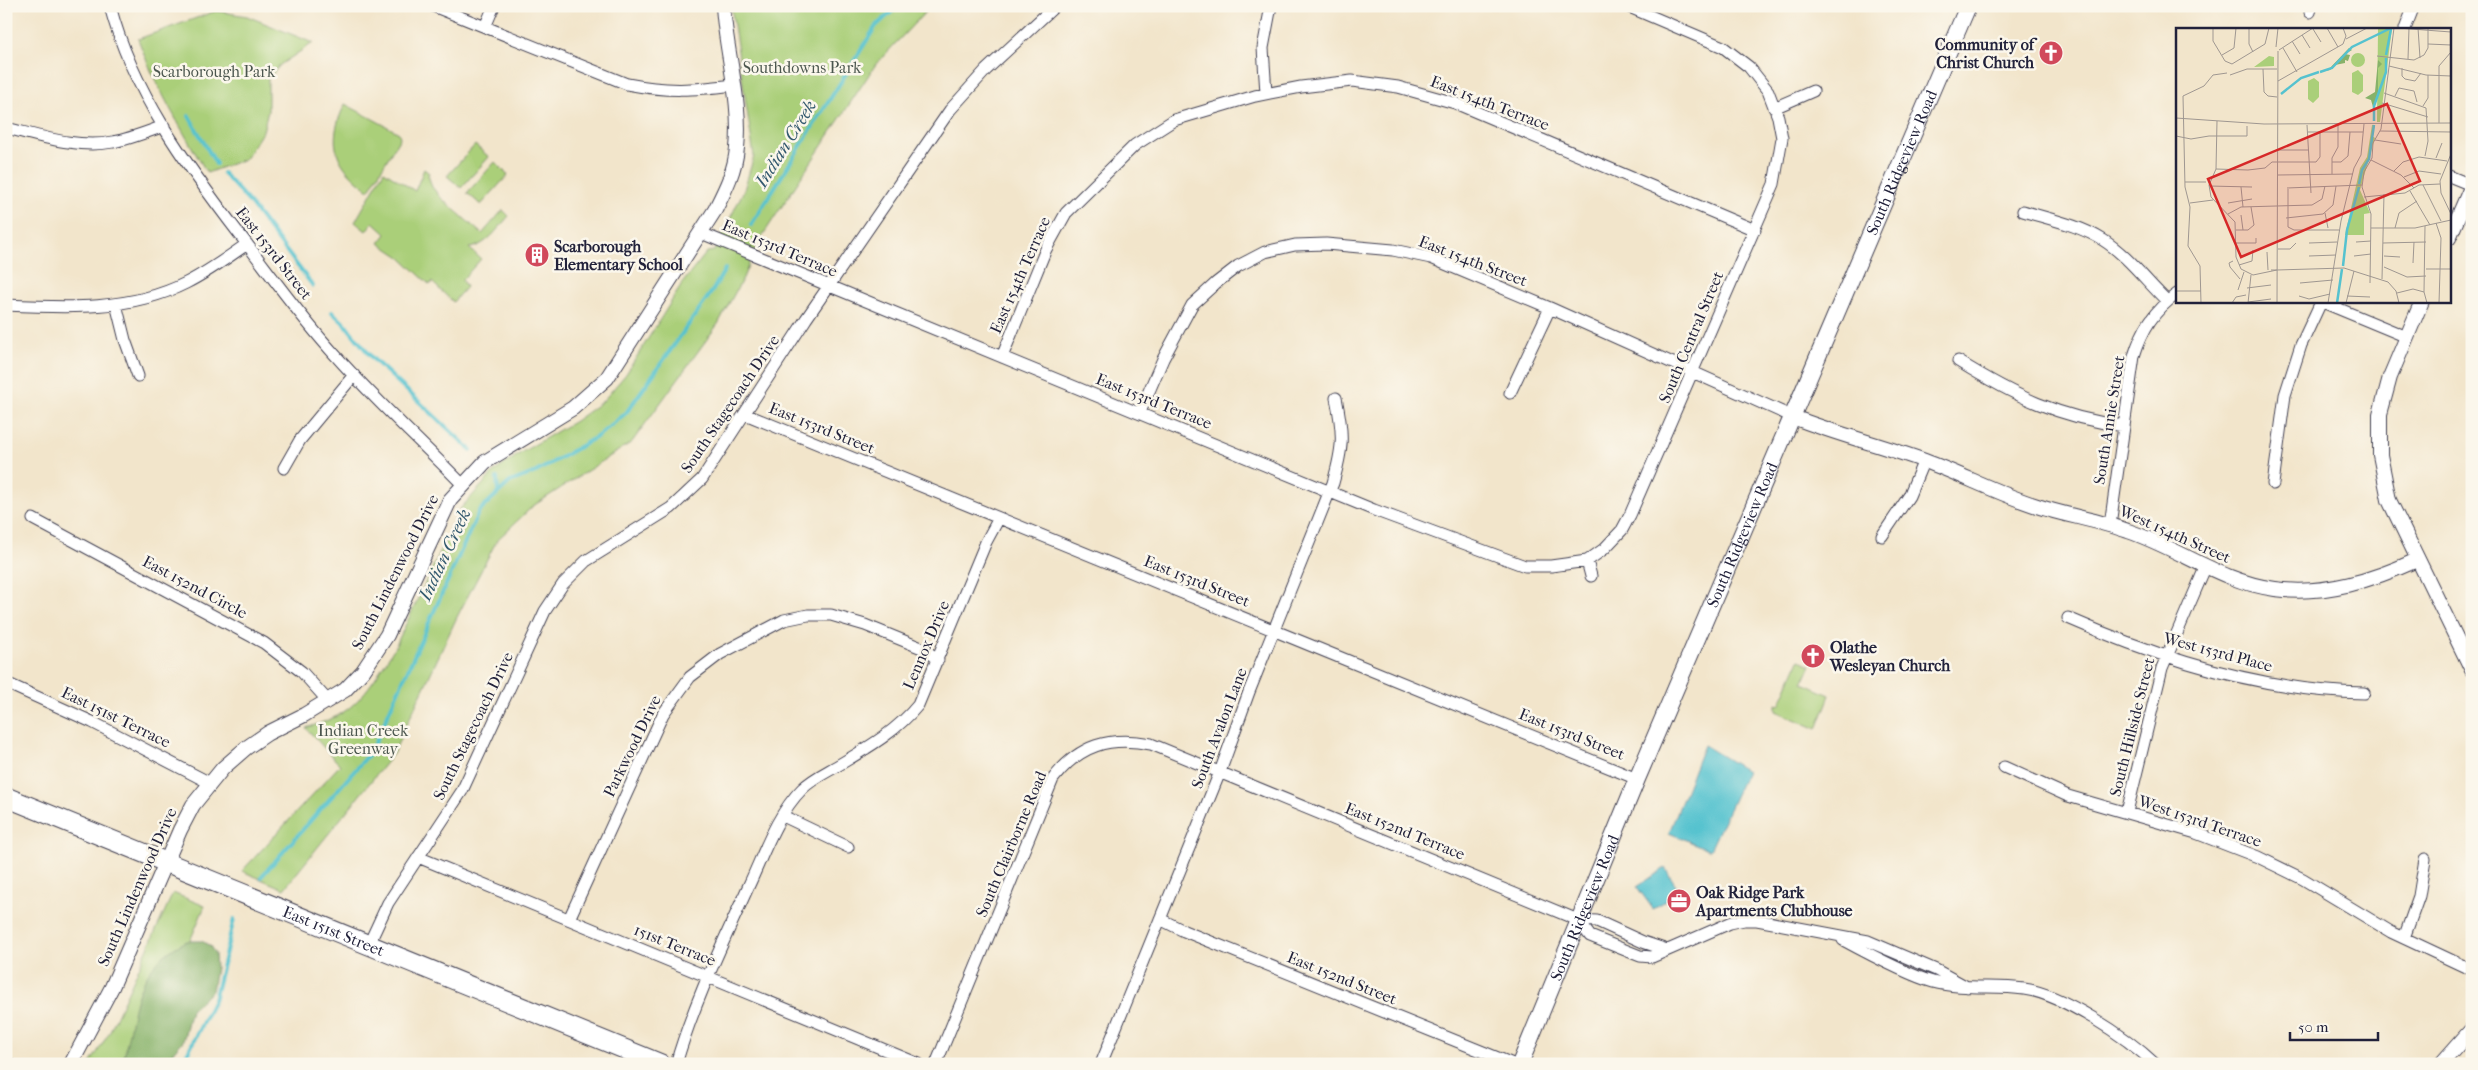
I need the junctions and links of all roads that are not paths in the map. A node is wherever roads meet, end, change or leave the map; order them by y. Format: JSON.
{"nodes":[{"id":1,"x":110,"y":6,"type":"edge"},
{"id":2,"x":433,"y":6,"type":"edge"},
{"id":3,"x":494,"y":6,"type":"edge"},
{"id":4,"x":723,"y":6,"type":"edge"},
{"id":5,"x":1055,"y":6,"type":"edge"},
{"id":6,"x":1271,"y":6,"type":"edge"},
{"id":7,"x":1627,"y":6,"type":"edge"},
{"id":8,"x":1968,"y":6,"type":"edge"},
{"id":9,"x":2414,"y":6,"type":"edge"},
{"id":10,"x":485,"y":27,"type":"junction"},
{"id":11,"x":2404,"y":28,"type":"edge"},
{"id":12,"x":734,"y":85,"type":"junction"},
{"id":13,"x":1813,"y":91,"type":"dead end"},
{"id":14,"x":1266,"y":93,"type":"junction"},
{"id":15,"x":1774,"y":108,"type":"junction"},
{"id":16,"x":164,"y":126,"type":"junction"},
{"id":17,"x":6,"y":128,"type":"edge"},
{"id":18,"x":2450,"y":176,"type":"edge"},
{"id":19,"x":2472,"y":185,"type":"edge"},
{"id":20,"x":2023,"y":211,"type":"dead end"},
{"id":21,"x":1755,"y":230,"type":"junction"},
{"id":22,"x":701,"y":233,"type":"junction"},
{"id":23,"x":2450,"y":236,"type":"edge"},
{"id":24,"x":247,"y":244,"type":"junction"},
{"id":25,"x":829,"y":286,"type":"junction"},
{"id":26,"x":2176,"y":295,"type":"edge"},
{"id":27,"x":2167,"y":301,"type":"junction"},
{"id":28,"x":2321,"y":302,"type":"edge"},
{"id":29,"x":2323,"y":302,"type":"edge"},
{"id":30,"x":2422,"y":302,"type":"edge"},
{"id":31,"x":116,"y":304,"type":"junction"},
{"id":32,"x":6,"y":305,"type":"edge"},
{"id":33,"x":1550,"y":308,"type":"junction"},
{"id":34,"x":2407,"y":338,"type":"junction"},
{"id":35,"x":1002,"y":357,"type":"junction"},
{"id":36,"x":1958,"y":361,"type":"dead end"},
{"id":37,"x":1694,"y":372,"type":"junction"},
{"id":38,"x":354,"y":375,"type":"junction"},
{"id":39,"x":138,"y":376,"type":"dead end"},
{"id":40,"x":1510,"y":393,"type":"dead end"},
{"id":41,"x":1336,"y":398,"type":"dead end"},
{"id":42,"x":1140,"y":412,"type":"junction"},
{"id":43,"x":745,"y":414,"type":"junction"},
{"id":44,"x":1793,"y":417,"type":"junction"},
{"id":45,"x":2124,"y":426,"type":"junction"},
{"id":46,"x":1924,"y":460,"type":"junction"},
{"id":47,"x":284,"y":468,"type":"dead end"},
{"id":48,"x":2273,"y":484,"type":"dead end"},
{"id":49,"x":463,"y":485,"type":"junction"},
{"id":50,"x":1330,"y":491,"type":"junction"},
{"id":51,"x":999,"y":518,"type":"junction"},
{"id":52,"x":33,"y":519,"type":"dead end"},
{"id":53,"x":2110,"y":524,"type":"junction"},
{"id":54,"x":1882,"y":536,"type":"dead end"},
{"id":55,"x":2417,"y":560,"type":"junction"},
{"id":56,"x":1587,"y":561,"type":"junction"},
{"id":57,"x":2205,"y":568,"type":"junction"},
{"id":58,"x":1591,"y":576,"type":"dead end"},
{"id":59,"x":2068,"y":618,"type":"dead end"},
{"id":60,"x":1274,"y":630,"type":"junction"},
{"id":61,"x":2167,"y":655,"type":"junction"},
{"id":62,"x":938,"y":660,"type":"junction"},
{"id":63,"x":2472,"y":670,"type":"edge"},
{"id":64,"x":6,"y":683,"type":"edge"},
{"id":65,"x":2364,"y":693,"type":"dead end"},
{"id":66,"x":328,"y":701,"type":"junction"},
{"id":67,"x":2004,"y":767,"type":"dead end"},
{"id":68,"x":1220,"y":772,"type":"junction"},
{"id":69,"x":1637,"y":779,"type":"junction"},
{"id":70,"x":210,"y":783,"type":"junction"},
{"id":71,"x":6,"y":797,"type":"edge"},
{"id":72,"x":2126,"y":812,"type":"junction"},
{"id":73,"x":783,"y":816,"type":"junction"},
{"id":74,"x":848,"y":847,"type":"dead end"},
{"id":75,"x":418,"y":858,"type":"junction"},
{"id":76,"x":2425,"y":859,"type":"dead end"},
{"id":77,"x":166,"y":862,"type":"junction"},
{"id":78,"x":569,"y":919,"type":"junction"},
{"id":79,"x":1160,"y":919,"type":"junction"},
{"id":80,"x":1578,"y":920,"type":"junction"},
{"id":81,"x":2404,"y":938,"type":"junction"},
{"id":82,"x":368,"y":946,"type":"junction"},
{"id":83,"x":1668,"y":950,"type":"junction"},
{"id":84,"x":2472,"y":970,"type":"edge"},
{"id":85,"x":709,"y":976,"type":"junction"},
{"id":86,"x":2472,"y":1029,"type":"edge"},
{"id":87,"x":71,"y":1064,"type":"edge"},
{"id":88,"x":661,"y":1064,"type":"edge"},
{"id":89,"x":676,"y":1064,"type":"edge"},
{"id":90,"x":919,"y":1064,"type":"edge"},
{"id":91,"x":936,"y":1064,"type":"edge"},
{"id":92,"x":1101,"y":1064,"type":"edge"},
{"id":93,"x":1513,"y":1064,"type":"edge"},
{"id":94,"x":1520,"y":1064,"type":"edge"},
{"id":95,"x":2155,"y":1064,"type":"edge"},
{"id":96,"x":2441,"y":1064,"type":"edge"}],
"edges":[{"from":1,"to":16,"type":"street","name":"East 153rd Street"},
{"from":2,"to":10,"type":"street"},
{"from":3,"to":10,"type":"street"},
{"from":4,"to":12,"type":"street","name":"South Lindenwood Drive"},
{"from":5,"to":25,"type":"street","name":"South Stagecoach Drive"},
{"from":6,"to":14,"type":"street"},
{"from":7,"to":15,"type":"street","name":"South Central Street"},
{"from":8,"to":44,"type":"main road","name":"South Ridgeview Road"},
{"from":9,"to":11,"type":"street"},
{"from":10,"to":12,"type":"street"},
{"from":12,"to":22,"type":"street","name":"South Lindenwood Drive"},
{"from":13,"to":15,"type":"street"},
{"from":14,"to":21,"type":"street","name":"East 154th Terrace"},
{"from":14,"to":35,"type":"street","name":"East 154th Terrace"},
{"from":15,"to":21,"type":"street","name":"South Central Street"},
{"from":16,"to":17,"type":"street"},
{"from":16,"to":24,"type":"street","name":"East 153rd Street"},
{"from":18,"to":19,"type":"street"},
{"from":19,"to":23,"type":"street"},
{"from":20,"to":27,"type":"street"},
{"from":21,"to":37,"type":"street","name":"South Central Street"},
{"from":22,"to":25,"type":"street","name":"East 153rd Terrace"},
{"from":22,"to":49,"type":"street","name":"South Lindenwood Drive"},
{"from":24,"to":31,"type":"street"},
{"from":24,"to":38,"type":"street","name":"East 153rd Street"},
{"from":25,"to":35,"type":"street","name":"East 153rd Terrace"},
{"from":25,"to":43,"type":"street","name":"South Stagecoach Drive"},
{"from":26,"to":27,"type":"street","name":"South Annie Street"},
{"from":27,"to":45,"type":"street","name":"South Annie Street"},
{"from":28,"to":48,"type":"street"},
{"from":29,"to":34,"type":"street"},
{"from":30,"to":34,"type":"street"},
{"from":31,"to":32,"type":"street"},
{"from":31,"to":39,"type":"street"},
{"from":33,"to":37,"type":"street","name":"East 154th Street"},
{"from":33,"to":40,"type":"street"},
{"from":33,"to":42,"type":"street","name":"East 154th Street"},
{"from":34,"to":55,"type":"street"},
{"from":35,"to":42,"type":"street","name":"East 153rd Terrace"},
{"from":36,"to":45,"type":"street"},
{"from":37,"to":44,"type":"street","name":"East 154th Street"},
{"from":37,"to":56,"type":"street","name":"South Central Street"},
{"from":38,"to":47,"type":"street"},
{"from":38,"to":49,"type":"street","name":"East 153rd Street"},
{"from":41,"to":50,"type":"street","name":"South Avalon Lane"},
{"from":42,"to":50,"type":"street","name":"East 153rd Terrace"},
{"from":43,"to":51,"type":"street","name":"East 153rd Street"},
{"from":43,"to":75,"type":"street","name":"South Stagecoach Drive"},
{"from":44,"to":46,"type":"street","name":"West 154th Street"},
{"from":44,"to":69,"type":"main road","name":"South Ridgeview Road"},
{"from":45,"to":53,"type":"street","name":"South Annie Street"},
{"from":46,"to":53,"type":"street","name":"West 154th Street"},
{"from":46,"to":54,"type":"street"},
{"from":49,"to":66,"type":"street","name":"South Lindenwood Drive"},
{"from":50,"to":56,"type":"street","name":"East 153rd Terrace"},
{"from":50,"to":60,"type":"street","name":"South Avalon Lane"},
{"from":51,"to":60,"type":"street","name":"East 153rd Street"},
{"from":51,"to":62,"type":"street","name":"Lennox Drive"},
{"from":52,"to":66,"type":"street","name":"East 152nd Circle"},
{"from":53,"to":57,"type":"street","name":"West 154th Street"},
{"from":55,"to":57,"type":"street","name":"West 154th Street"},
{"from":55,"to":63,"type":"street"},
{"from":56,"to":58,"type":"street"},
{"from":57,"to":61,"type":"street","name":"South Hillside Street"},
{"from":59,"to":61,"type":"street","name":"West 153rd Place"},
{"from":60,"to":68,"type":"street","name":"South Avalon Lane"},
{"from":60,"to":69,"type":"street","name":"East 153rd Street"},
{"from":61,"to":65,"type":"street","name":"West 153rd Place"},
{"from":61,"to":72,"type":"street","name":"South Hillside Street"},
{"from":62,"to":73,"type":"street","name":"Lennox Drive"},
{"from":62,"to":78,"type":"street","name":"Parkwood Drive"},
{"from":64,"to":70,"type":"street","name":"East 151st Terrace"},
{"from":66,"to":70,"type":"street","name":"South Lindenwood Drive"},
{"from":67,"to":72,"type":"street","name":"West 153rd Terrace"},
{"from":68,"to":79,"type":"street","name":"South Avalon Lane"},
{"from":68,"to":80,"type":"street","name":"East 152nd Terrace"},
{"from":68,"to":91,"type":"street","name":"South Clairborne Road"},
{"from":69,"to":80,"type":"main road","name":"South Ridgeview Road"},
{"from":70,"to":77,"type":"street","name":"South Lindenwood Drive"},
{"from":71,"to":77,"type":"main road","name":"East 151st Street"},
{"from":72,"to":81,"type":"street","name":"West 153rd Terrace"},
{"from":73,"to":74,"type":"street"},
{"from":73,"to":85,"type":"street","name":"Lennox Drive"},
{"from":75,"to":78,"type":"street","name":"151st Terrace"},
{"from":75,"to":82,"type":"street","name":"South Stagecoach Drive"},
{"from":76,"to":81,"type":"street"},
{"from":77,"to":82,"type":"main road","name":"East 151st Street"},
{"from":77,"to":87,"type":"street","name":"South Lindenwood Drive"},
{"from":78,"to":85,"type":"street","name":"151st Terrace"},
{"from":79,"to":92,"type":"street","name":"South Avalon Lane"},
{"from":79,"to":93,"type":"street","name":"East 152nd Street"},
{"from":80,"to":83,"type":"street"},
{"from":80,"to":83,"type":"street"},
{"from":80,"to":94,"type":"main road","name":"South Ridgeview Road"},
{"from":81,"to":84,"type":"street","name":"West 153rd Terrace"},
{"from":82,"to":88,"type":"main road","name":"East 151st Street"},
{"from":83,"to":95,"type":"street"},
{"from":85,"to":89,"type":"street","name":"Lennox Drive"},
{"from":85,"to":90,"type":"street","name":"151st Terrace"},
{"from":86,"to":96,"type":"street"}]}
